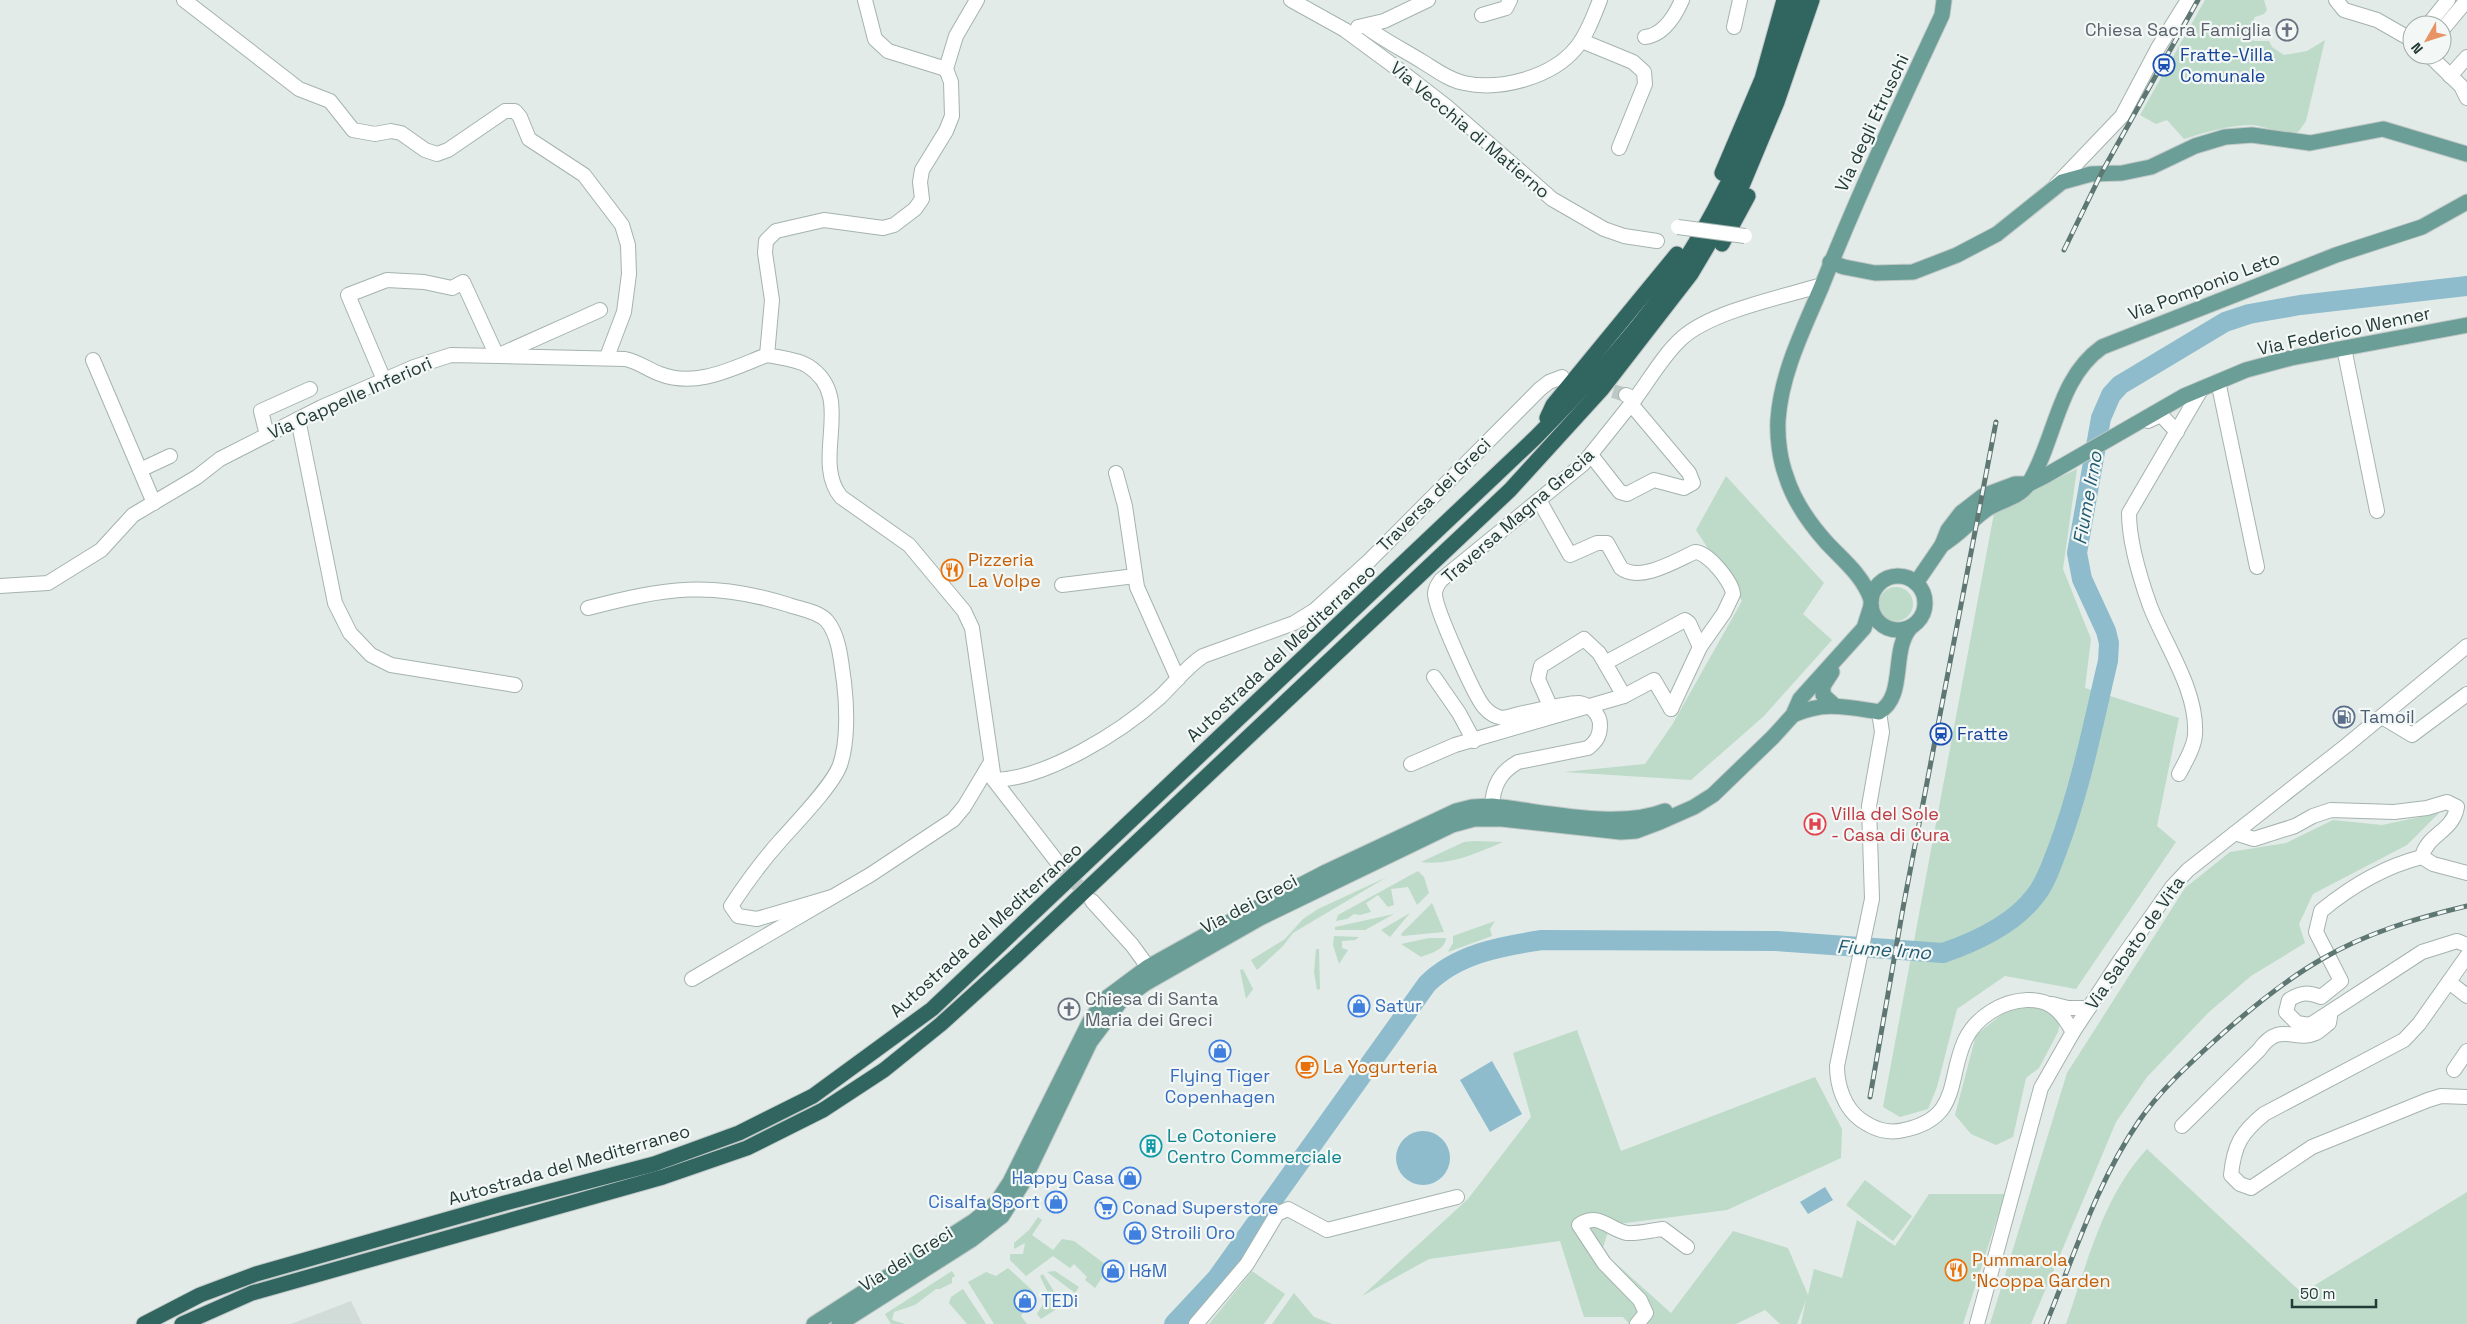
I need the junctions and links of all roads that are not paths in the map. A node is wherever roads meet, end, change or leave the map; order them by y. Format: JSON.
{"nodes":[{"id":1,"x":184,"y":0,"type":"edge"},
{"id":2,"x":865,"y":0,"type":"edge"},
{"id":3,"x":977,"y":0,"type":"edge"},
{"id":4,"x":1291,"y":0,"type":"edge"},
{"id":5,"x":1428,"y":0,"type":"edge"},
{"id":6,"x":1510,"y":0,"type":"edge"},
{"id":7,"x":1600,"y":0,"type":"edge"},
{"id":8,"x":1682,"y":0,"type":"edge"},
{"id":9,"x":1740,"y":0,"type":"edge"},
{"id":10,"x":1784,"y":0,"type":"edge"},
{"id":11,"x":1798,"y":0,"type":"edge"},
{"id":12,"x":1812,"y":0,"type":"edge"},
{"id":13,"x":1823,"y":0,"type":"edge"},
{"id":14,"x":1944,"y":0,"type":"edge"},
{"id":15,"x":2188,"y":0,"type":"edge"},
{"id":16,"x":2448,"y":0,"type":"edge"},
{"id":17,"x":2467,"y":0,"type":"edge"},
{"id":18,"x":2344,"y":3,"type":"edge"},
{"id":19,"x":2436,"y":15,"type":"edge"},
{"id":20,"x":1482,"y":16,"type":"dead end"},
{"id":21,"x":2452,"y":18,"type":"edge"},
{"id":22,"x":1364,"y":26,"type":"junction"},
{"id":23,"x":1734,"y":27,"type":"dead end"},
{"id":24,"x":1345,"y":30,"type":"junction"},
{"id":25,"x":2402,"y":34,"type":"edge"},
{"id":26,"x":1645,"y":37,"type":"dead end"},
{"id":27,"x":1582,"y":41,"type":"junction"},
{"id":28,"x":2467,"y":57,"type":"edge"},
{"id":29,"x":2438,"y":65,"type":"edge"},
{"id":30,"x":946,"y":69,"type":"junction"},
{"id":31,"x":2450,"y":76,"type":"junction"},
{"id":32,"x":2467,"y":97,"type":"edge"},
{"id":33,"x":1619,"y":148,"type":"dead end"},
{"id":34,"x":2467,"y":154,"type":"edge"},
{"id":35,"x":2053,"y":188,"type":"junction"},
{"id":36,"x":2467,"y":202,"type":"edge"},
{"id":37,"x":1678,"y":227,"type":"dead end"},
{"id":38,"x":1745,"y":236,"type":"dead end"},
{"id":39,"x":1657,"y":241,"type":"dead end"},
{"id":40,"x":1830,"y":262,"type":"junction"},
{"id":41,"x":1822,"y":285,"type":"junction"},
{"id":42,"x":600,"y":310,"type":"dead end"},
{"id":43,"x":2467,"y":325,"type":"edge"},
{"id":44,"x":2344,"y":348,"type":"junction"},
{"id":45,"x":768,"y":355,"type":"junction"},
{"id":46,"x":498,"y":356,"type":"junction"},
{"id":47,"x":606,"y":358,"type":"junction"},
{"id":48,"x":94,"y":360,"type":"dead end"},
{"id":49,"x":1562,"y":376,"type":"dead end"},
{"id":50,"x":384,"y":380,"type":"junction"},
{"id":51,"x":2218,"y":381,"type":"junction"},
{"id":52,"x":2202,"y":388,"type":"junction"},
{"id":53,"x":310,"y":390,"type":"dead end"},
{"id":54,"x":1631,"y":399,"type":"junction"},
{"id":55,"x":298,"y":419,"type":"junction"},
{"id":56,"x":2177,"y":432,"type":"junction"},
{"id":57,"x":2118,"y":434,"type":"junction"},
{"id":58,"x":267,"y":435,"type":"junction"},
{"id":59,"x":1536,"y":436,"type":"junction"},
{"id":60,"x":1591,"y":454,"type":"junction"},
{"id":61,"x":170,"y":456,"type":"dead end"},
{"id":62,"x":140,"y":470,"type":"junction"},
{"id":63,"x":1116,"y":473,"type":"dead end"},
{"id":64,"x":2028,"y":484,"type":"junction"},
{"id":65,"x":1510,"y":490,"type":"junction"},
{"id":66,"x":1539,"y":500,"type":"junction"},
{"id":67,"x":154,"y":503,"type":"junction"},
{"id":68,"x":2377,"y":511,"type":"dead end"},
{"id":69,"x":2257,"y":567,"type":"dead end"},
{"id":70,"x":1135,"y":576,"type":"junction"},
{"id":71,"x":1916,"y":583,"type":"junction"},
{"id":72,"x":1062,"y":585,"type":"dead end"},
{"id":73,"x":0,"y":586,"type":"edge"},
{"id":74,"x":1871,"y":603,"type":"junction"},
{"id":75,"x":588,"y":608,"type":"dead end"},
{"id":76,"x":1911,"y":627,"type":"junction"},
{"id":77,"x":1854,"y":641,"type":"junction"},
{"id":78,"x":2467,"y":646,"type":"edge"},
{"id":79,"x":1700,"y":647,"type":"junction"},
{"id":80,"x":1605,"y":663,"type":"junction"},
{"id":81,"x":1434,"y":677,"type":"dead end"},
{"id":82,"x":1178,"y":679,"type":"junction"},
{"id":83,"x":515,"y":685,"type":"dead end"},
{"id":84,"x":2467,"y":694,"type":"edge"},
{"id":85,"x":1624,"y":696,"type":"junction"},
{"id":86,"x":1835,"y":706,"type":"junction"},
{"id":87,"x":1591,"y":707,"type":"junction"},
{"id":88,"x":1551,"y":708,"type":"junction"},
{"id":89,"x":1879,"y":712,"type":"junction"},
{"id":90,"x":1793,"y":715,"type":"junction"},
{"id":91,"x":2382,"y":717,"type":"junction"},
{"id":92,"x":1474,"y":741,"type":"junction"},
{"id":93,"x":991,"y":762,"type":"junction"},
{"id":94,"x":1411,"y":764,"type":"dead end"},
{"id":95,"x":2179,"y":774,"type":"dead end"},
{"id":96,"x":994,"y":780,"type":"junction"},
{"id":97,"x":1724,"y":782,"type":"junction"},
{"id":98,"x":1492,"y":806,"type":"junction"},
{"id":99,"x":2235,"y":833,"type":"junction"},
{"id":100,"x":2422,"y":857,"type":"junction"},
{"id":101,"x":1058,"y":863,"type":"tunnel mouth"},
{"id":102,"x":2467,"y":873,"type":"edge"},
{"id":103,"x":832,"y":897,"type":"junction"},
{"id":104,"x":1092,"y":901,"type":"tunnel mouth"},
{"id":105,"x":2464,"y":941,"type":"edge"},
{"id":106,"x":2467,"y":956,"type":"edge"},
{"id":107,"x":1148,"y":967,"type":"junction"},
{"id":108,"x":692,"y":979,"type":"dead end"},
{"id":109,"x":2449,"y":982,"type":"junction"},
{"id":110,"x":2467,"y":996,"type":"edge"},
{"id":111,"x":2052,"y":1004,"type":"junction"},
{"id":112,"x":2089,"y":1008,"type":"junction"},
{"id":113,"x":2332,"y":1012,"type":"junction"},
{"id":114,"x":2073,"y":1032,"type":"junction"},
{"id":115,"x":2467,"y":1051,"type":"edge"},
{"id":116,"x":2454,"y":1070,"type":"dead end"},
{"id":117,"x":2467,"y":1098,"type":"edge"},
{"id":118,"x":2182,"y":1126,"type":"dead end"},
{"id":119,"x":1457,"y":1198,"type":"dead end"},
{"id":120,"x":1687,"y":1247,"type":"dead end"},
{"id":121,"x":144,"y":1324,"type":"edge"},
{"id":122,"x":182,"y":1324,"type":"edge"},
{"id":123,"x":814,"y":1324,"type":"edge"},
{"id":124,"x":839,"y":1324,"type":"edge"},
{"id":125,"x":1196,"y":1324,"type":"edge"},
{"id":126,"x":1637,"y":1324,"type":"edge"},
{"id":127,"x":1977,"y":1324,"type":"edge"}],
"edges":[{"from":1,"to":47,"type":"street"},
{"from":2,"to":30,"type":"street"},
{"from":3,"to":30,"type":"street"},
{"from":4,"to":24,"type":"street","name":"Via Vecchia di Matierno"},
{"from":5,"to":22,"type":"street"},
{"from":6,"to":20,"type":"street"},
{"from":7,"to":27,"type":"street"},
{"from":8,"to":26,"type":"street"},
{"from":9,"to":23,"type":"street"},
{"from":10,"to":59,"type":"highway"},
{"from":11,"to":59,"type":"highway"},
{"from":12,"to":65,"type":"highway"},
{"from":13,"to":65,"type":"highway"},
{"from":14,"to":40,"type":"main road","name":"Via degli Etruschi"},
{"from":15,"to":35,"type":"street"},
{"from":16,"to":19,"type":"street"},
{"from":17,"to":21,"type":"street"},
{"from":18,"to":25,"type":"street"},
{"from":22,"to":24,"type":"street"},
{"from":22,"to":27,"type":"street"},
{"from":24,"to":39,"type":"street","name":"Via Vecchia di Matierno"},
{"from":27,"to":33,"type":"street"},
{"from":28,"to":31,"type":"street"},
{"from":29,"to":31,"type":"street"},
{"from":30,"to":45,"type":"street"},
{"from":31,"to":32,"type":"street"},
{"from":34,"to":35,"type":"main road"},
{"from":35,"to":40,"type":"main road"},
{"from":36,"to":64,"type":"main road","name":"Via Pomponio Leto"},
{"from":37,"to":38,"type":"street","bridge":true},
{"from":40,"to":41,"type":"main road"},
{"from":41,"to":54,"type":"street"},
{"from":41,"to":74,"type":"main road"},
{"from":42,"to":46,"type":"street"},
{"from":43,"to":44,"type":"main road","name":"Via Federico Wenner"},
{"from":44,"to":51,"type":"main road","name":"Via Federico Wenner"},
{"from":44,"to":68,"type":"street"},
{"from":45,"to":47,"type":"street","name":"Via Cappelle Inferiori"},
{"from":45,"to":93,"type":"street"},
{"from":46,"to":47,"type":"street","name":"Via Cappelle Inferiori"},
{"from":46,"to":50,"type":"street","name":"Via Cappelle Inferiori"},
{"from":46,"to":50,"type":"street"},
{"from":48,"to":62,"type":"street"},
{"from":49,"to":82,"type":"street","name":"Traversa dei Greci"},
{"from":50,"to":55,"type":"street","name":"Via Cappelle Inferiori"},
{"from":51,"to":52,"type":"main road","name":"Via Federico Wenner"},
{"from":51,"to":69,"type":"street"},
{"from":52,"to":56,"type":"street"},
{"from":52,"to":57,"type":"main road","name":"Via Federico Wenner"},
{"from":53,"to":58,"type":"street"},
{"from":54,"to":60,"type":"street","name":"Traversa Magna Grecia"},
{"from":54,"to":60,"type":"street"},
{"from":55,"to":58,"type":"street","name":"Via Cappelle Inferiori"},
{"from":55,"to":83,"type":"street"},
{"from":56,"to":57,"type":"street","name":"Via Federico Wenner"},
{"from":56,"to":95,"type":"street"},
{"from":57,"to":64,"type":"main road","name":"Via Federico Wenner"},
{"from":58,"to":67,"type":"street","name":"Via Cappelle Inferiori"},
{"from":59,"to":121,"type":"highway","name":"Autostrada del Mediterraneo"},
{"from":60,"to":66,"type":"street","name":"Traversa Magna Grecia"},
{"from":61,"to":62,"type":"street"},
{"from":62,"to":67,"type":"street"},
{"from":63,"to":70,"type":"street"},
{"from":64,"to":71,"type":"main road","name":"Via Federico Wenner"},
{"from":65,"to":122,"type":"highway","name":"Autostrada del Mediterraneo"},
{"from":66,"to":79,"type":"street"},
{"from":66,"to":88,"type":"street","name":"Traversa Magna Grecia"},
{"from":67,"to":73,"type":"street","name":"Via Cappelle Inferiori"},
{"from":70,"to":72,"type":"street"},
{"from":70,"to":82,"type":"street"},
{"from":71,"to":74,"type":"main road"},
{"from":71,"to":76,"type":"main road"},
{"from":74,"to":76,"type":"main road"},
{"from":74,"to":77,"type":"main road","name":"Via dei Greci"},
{"from":75,"to":103,"type":"street"},
{"from":76,"to":89,"type":"main road"},
{"from":77,"to":86,"type":"main road","name":"Via dei Greci"},
{"from":77,"to":90,"type":"main road","name":"Via dei Greci"},
{"from":78,"to":91,"type":"street","name":"Via Sabato de Vita"},
{"from":79,"to":80,"type":"street"},
{"from":79,"to":85,"type":"street"},
{"from":80,"to":85,"type":"street"},
{"from":80,"to":88,"type":"street"},
{"from":81,"to":92,"type":"street"},
{"from":82,"to":96,"type":"street","name":"Traversa dei Greci"},
{"from":84,"to":91,"type":"street"},
{"from":85,"to":87,"type":"street"},
{"from":86,"to":89,"type":"main road","name":"Via dei Greci"},
{"from":86,"to":90,"type":"main road","name":"Via dei Greci"},
{"from":87,"to":88,"type":"street","name":"Traversa Magna Grecia"},
{"from":87,"to":92,"type":"street"},
{"from":87,"to":98,"type":"street"},
{"from":89,"to":111,"type":"street"},
{"from":90,"to":97,"type":"main road","name":"Via dei Greci"},
{"from":91,"to":99,"type":"street","name":"Via Sabato de Vita"},
{"from":92,"to":94,"type":"street"},
{"from":93,"to":96,"type":"street"},
{"from":93,"to":103,"type":"street"},
{"from":96,"to":101,"type":"street"},
{"from":97,"to":98,"type":"main road","name":"Via dei Greci"},
{"from":97,"to":124,"type":"main road","name":"Via dei Greci"},
{"from":98,"to":107,"type":"main road","name":"Via dei Greci"},
{"from":99,"to":100,"type":"street"},
{"from":99,"to":112,"type":"street","name":"Via Sabato de Vita"},
{"from":100,"to":102,"type":"street"},
{"from":100,"to":113,"type":"street"},
{"from":103,"to":108,"type":"street"},
{"from":104,"to":107,"type":"street"},
{"from":105,"to":113,"type":"street"},
{"from":106,"to":109,"type":"street"},
{"from":107,"to":123,"type":"main road","name":"Via dei Greci"},
{"from":109,"to":110,"type":"street"},
{"from":109,"to":117,"type":"street"},
{"from":111,"to":112,"type":"street"},
{"from":111,"to":114,"type":"street"},
{"from":112,"to":114,"type":"street","name":"Via Sabato de Vita"},
{"from":113,"to":118,"type":"street"},
{"from":114,"to":127,"type":"street","name":"Via Sabato de Vita"},
{"from":115,"to":116,"type":"street"},
{"from":119,"to":125,"type":"street"},
{"from":120,"to":126,"type":"street"}]}
